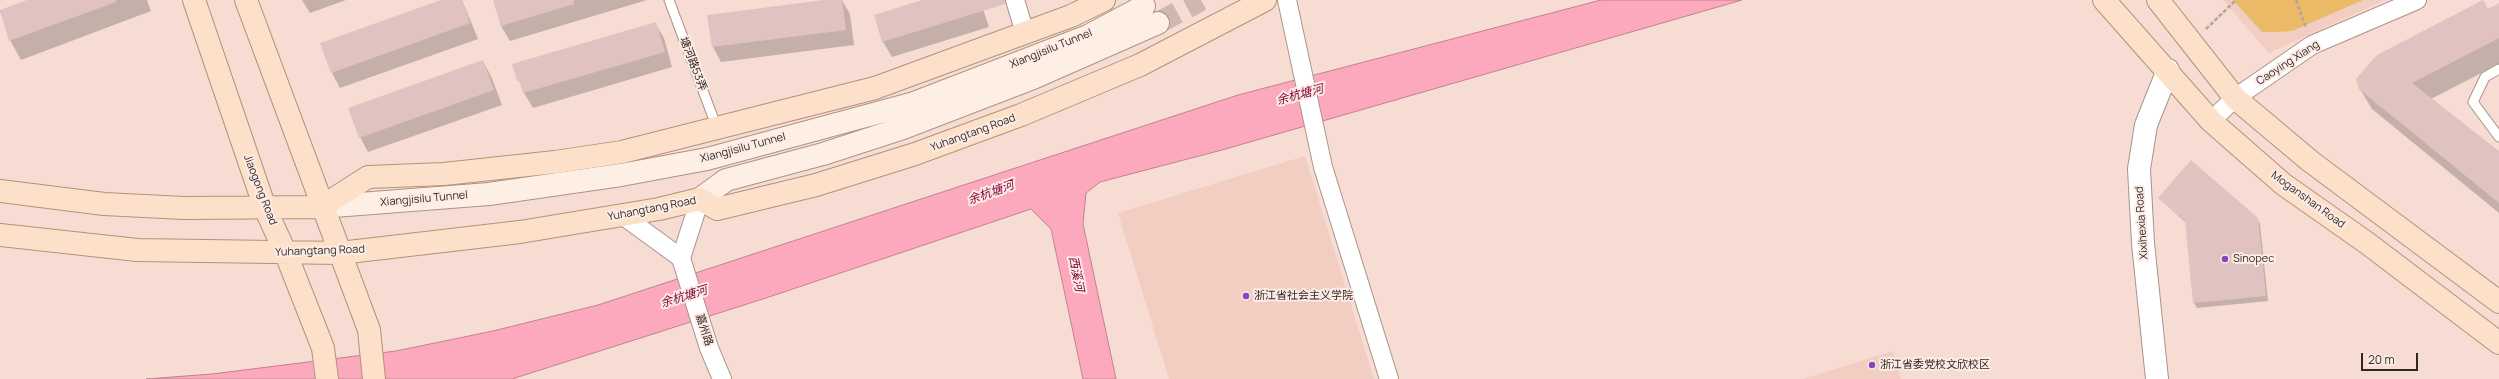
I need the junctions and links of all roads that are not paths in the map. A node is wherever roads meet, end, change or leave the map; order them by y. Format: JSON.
{"nodes":[{"id":1,"x":194,"y":0,"type":"edge"},
{"id":2,"x":246,"y":0,"type":"edge"},
{"id":3,"x":669,"y":0,"type":"edge"},
{"id":4,"x":1015,"y":0,"type":"edge"},
{"id":5,"x":1104,"y":0,"type":"edge"},
{"id":6,"x":1265,"y":0,"type":"edge"},
{"id":7,"x":1287,"y":0,"type":"edge"},
{"id":8,"x":2104,"y":0,"type":"edge"},
{"id":9,"x":2158,"y":0,"type":"edge"},
{"id":10,"x":2417,"y":0,"type":"edge"},
{"id":11,"x":1144,"y":6,"type":"tunnel mouth"},
{"id":12,"x":1158,"y":23,"type":"tunnel mouth"},
{"id":13,"x":1025,"y":33,"type":"junction"},
{"id":14,"x":2499,"y":69,"type":"edge"},
{"id":15,"x":2168,"y":70,"type":"junction"},
{"id":16,"x":2235,"y":98,"type":"junction"},
{"id":17,"x":2211,"y":121,"type":"junction"},
{"id":18,"x":718,"y":129,"type":"junction"},
{"id":19,"x":2499,"y":137,"type":"edge"},
{"id":20,"x":0,"y":191,"type":"edge"},
{"id":21,"x":700,"y":199,"type":"junction"},
{"id":22,"x":321,"y":207,"type":"junction"},
{"id":23,"x":264,"y":208,"type":"junction"},
{"id":24,"x":622,"y":215,"type":"junction"},
{"id":25,"x":0,"y":235,"type":"edge"},
{"id":26,"x":340,"y":253,"type":"junction"},
{"id":27,"x":286,"y":254,"type":"junction"},
{"id":28,"x":680,"y":258,"type":"junction"},
{"id":29,"x":2499,"y":302,"type":"edge"},
{"id":30,"x":2499,"y":343,"type":"edge"},
{"id":31,"x":327,"y":379,"type":"edge"},
{"id":32,"x":374,"y":379,"type":"edge"},
{"id":33,"x":722,"y":379,"type":"edge"},
{"id":34,"x":1389,"y":379,"type":"edge"},
{"id":35,"x":2157,"y":379,"type":"edge"}],
"edges":[{"from":1,"to":23,"type":"main road","name":"Jiaogong Road"},
{"from":2,"to":22,"type":"main road"},
{"from":3,"to":18,"type":"lane","name":"塘河路53弄"},
{"from":4,"to":13,"type":"street"},
{"from":5,"to":13,"type":"main road"},
{"from":6,"to":21,"type":"main road","name":"Yuhangtang Road"},
{"from":7,"to":34,"type":"street"},
{"from":8,"to":15,"type":"main road","name":"Moganshan Road"},
{"from":9,"to":16,"type":"main road"},
{"from":10,"to":16,"type":"street","name":"Caoying Xiang"},
{"from":11,"to":22,"type":"main road","name":"Xiangjisilu Tunnel"},
{"from":12,"to":21,"type":"main road","name":"Xiangjisilu Tunnel"},
{"from":13,"to":18,"type":"main road"},
{"from":14,"to":19,"type":"lane"},
{"from":15,"to":17,"type":"main road","name":"Moganshan Road"},
{"from":15,"to":35,"type":"street","name":"Xixihexia Road"},
{"from":16,"to":17,"type":"street","name":"Caoying Xiang"},
{"from":16,"to":29,"type":"main road"},
{"from":17,"to":30,"type":"main road","name":"Moganshan Road"},
{"from":18,"to":22,"type":"main road"},
{"from":20,"to":23,"type":"main road"},
{"from":21,"to":24,"type":"main road","name":"Yuhangtang Road"},
{"from":21,"to":28,"type":"street"},
{"from":22,"to":23,"type":"main road"},
{"from":22,"to":26,"type":"main road"},
{"from":23,"to":27,"type":"main road","name":"Jiaogong Road"},
{"from":24,"to":26,"type":"main road","name":"Yuhangtang Road"},
{"from":24,"to":28,"type":"street"},
{"from":25,"to":27,"type":"main road","name":"Yuhangtang Road"},
{"from":26,"to":27,"type":"main road","name":"Yuhangtang Road"},
{"from":26,"to":32,"type":"main road"},
{"from":27,"to":31,"type":"main road","name":"Jiaogong Road"},
{"from":28,"to":33,"type":"street","name":"嘉州路"}]}
